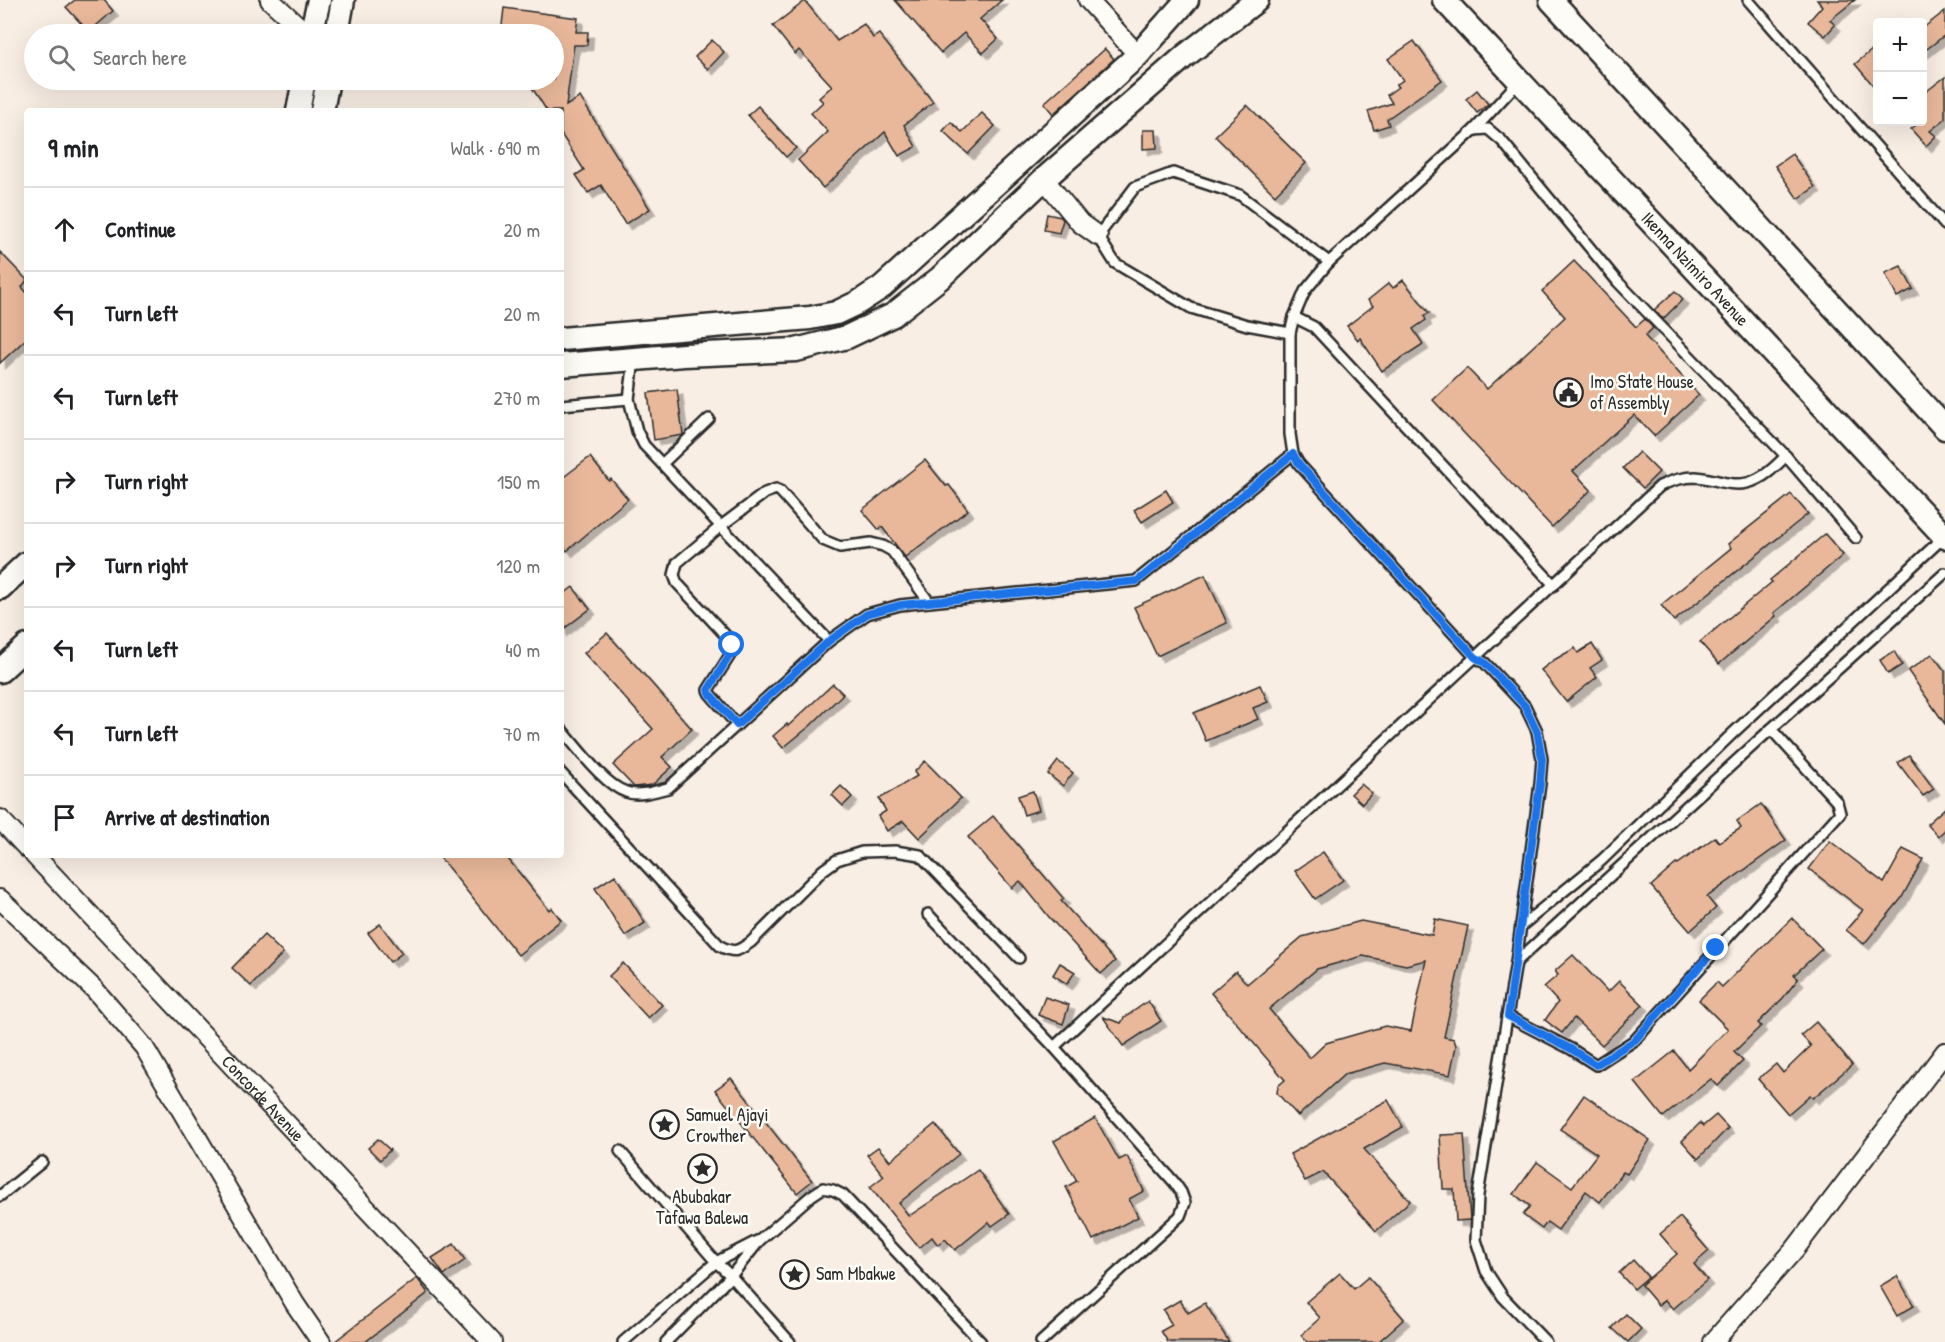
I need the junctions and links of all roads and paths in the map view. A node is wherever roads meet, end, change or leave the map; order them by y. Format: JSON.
{"nodes":[{"id":1,"x":270,"y":0,"type":"edge"},
{"id":2,"x":319,"y":0,"type":"edge"},
{"id":3,"x":343,"y":0,"type":"edge"},
{"id":4,"x":1088,"y":0,"type":"edge"},
{"id":5,"x":1187,"y":0,"type":"edge"},
{"id":6,"x":1257,"y":0,"type":"edge"},
{"id":7,"x":1444,"y":0,"type":"edge"},
{"id":8,"x":1551,"y":0,"type":"edge"},
{"id":9,"x":1749,"y":0,"type":"edge"},
{"id":10,"x":298,"y":24,"type":"edge"},
{"id":11,"x":312,"y":24,"type":"edge"},
{"id":12,"x":339,"y":24,"type":"edge"},
{"id":13,"x":1138,"y":55,"type":"junction"},
{"id":14,"x":1520,"y":80,"type":"junction"},
{"id":15,"x":301,"y":90,"type":"edge"},
{"id":16,"x":326,"y":90,"type":"edge"},
{"id":17,"x":298,"y":108,"type":"edge"},
{"id":18,"x":323,"y":108,"type":"edge"},
{"id":19,"x":1474,"y":130,"type":"junction"},
{"id":20,"x":1044,"y":178,"type":"junction"},
{"id":21,"x":1945,"y":225,"type":"edge"},
{"id":22,"x":1098,"y":236,"type":"junction"},
{"id":23,"x":1329,"y":262,"type":"junction"},
{"id":24,"x":860,"y":302,"type":"junction"},
{"id":25,"x":1294,"y":317,"type":"junction"},
{"id":26,"x":870,"y":326,"type":"junction"},
{"id":27,"x":1290,"y":333,"type":"junction"},
{"id":28,"x":564,"y":339,"type":"edge"},
{"id":29,"x":634,"y":359,"type":"junction"},
{"id":30,"x":564,"y":365,"type":"edge"},
{"id":31,"x":629,"y":399,"type":"junction"},
{"id":32,"x":564,"y":405,"type":"edge"},
{"id":33,"x":709,"y":419,"type":"dead end"},
{"id":34,"x":1945,"y":428,"type":"edge"},
{"id":35,"x":1293,"y":454,"type":"junction"},
{"id":36,"x":1786,"y":456,"type":"junction"},
{"id":37,"x":662,"y":464,"type":"junction"},
{"id":38,"x":721,"y":526,"type":"junction"},
{"id":39,"x":1945,"y":536,"type":"edge"},
{"id":40,"x":1856,"y":538,"type":"dead end"},
{"id":41,"x":24,"y":566,"type":"edge"},
{"id":42,"x":1945,"y":573,"type":"edge"},
{"id":43,"x":1554,"y":585,"type":"junction"},
{"id":44,"x":0,"y":588,"type":"edge"},
{"id":45,"x":929,"y":602,"type":"junction"},
{"id":46,"x":829,"y":641,"type":"junction"},
{"id":47,"x":24,"y":649,"type":"edge"},
{"id":48,"x":1475,"y":657,"type":"junction"},
{"id":49,"x":0,"y":671,"type":"edge"},
{"id":50,"x":737,"y":725,"type":"junction"},
{"id":51,"x":1771,"y":729,"type":"junction"},
{"id":52,"x":564,"y":732,"type":"edge"},
{"id":53,"x":564,"y":776,"type":"edge"},
{"id":54,"x":0,"y":819,"type":"edge"},
{"id":55,"x":24,"y":845,"type":"edge"},
{"id":56,"x":37,"y":858,"type":"edge"},
{"id":57,"x":0,"y":899,"type":"edge"},
{"id":58,"x":928,"y":914,"type":"dead end"},
{"id":59,"x":1521,"y":926,"type":"junction"},
{"id":60,"x":1019,"y":958,"type":"dead end"},
{"id":61,"x":1516,"y":962,"type":"junction"},
{"id":62,"x":1508,"y":1016,"type":"junction"},
{"id":63,"x":1054,"y":1047,"type":"junction"},
{"id":64,"x":1945,"y":1052,"type":"edge"},
{"id":65,"x":620,"y":1151,"type":"dead end"},
{"id":66,"x":42,"y":1162,"type":"dead end"},
{"id":67,"x":0,"y":1196,"type":"edge"},
{"id":68,"x":759,"y":1240,"type":"junction"},
{"id":69,"x":717,"y":1262,"type":"junction"},
{"id":70,"x":731,"y":1276,"type":"junction"},
{"id":71,"x":321,"y":1342,"type":"edge"},
{"id":72,"x":492,"y":1342,"type":"edge"},
{"id":73,"x":623,"y":1342,"type":"edge"},
{"id":74,"x":666,"y":1342,"type":"edge"},
{"id":75,"x":790,"y":1342,"type":"edge"},
{"id":76,"x":981,"y":1342,"type":"edge"},
{"id":77,"x":1041,"y":1342,"type":"edge"},
{"id":78,"x":1546,"y":1342,"type":"edge"},
{"id":79,"x":1713,"y":1342,"type":"edge"}],
"edges":[{"from":1,"to":10,"type":"street"},
{"from":2,"to":11,"type":"street"},
{"from":3,"to":12,"type":"street"},
{"from":4,"to":13,"type":"street"},
{"from":5,"to":13,"type":"street"},
{"from":6,"to":20,"type":"street"},
{"from":7,"to":14,"type":"street","name":"Ikenna Nzimiro Avenue"},
{"from":8,"to":34,"type":"street"},
{"from":9,"to":21,"type":"lane"},
{"from":13,"to":24,"type":"street"},
{"from":14,"to":19,"type":"lane"},
{"from":14,"to":39,"type":"street","name":"Ikenna Nzimiro Avenue"},
{"from":15,"to":17,"type":"street"},
{"from":16,"to":18,"type":"street"},
{"from":19,"to":23,"type":"lane"},
{"from":19,"to":36,"type":"lane"},
{"from":20,"to":22,"type":"street"},
{"from":20,"to":26,"type":"street"},
{"from":22,"to":23,"type":"lane"},
{"from":22,"to":27,"type":"lane"},
{"from":23,"to":25,"type":"lane"},
{"from":24,"to":26,"type":"street"},
{"from":24,"to":28,"type":"street"},
{"from":25,"to":27,"type":"lane"},
{"from":25,"to":43,"type":"lane"},
{"from":26,"to":29,"type":"street"},
{"from":27,"to":35,"type":"lane"},
{"from":29,"to":30,"type":"street"},
{"from":29,"to":31,"type":"lane"},
{"from":31,"to":32,"type":"lane"},
{"from":31,"to":37,"type":"lane"},
{"from":33,"to":37,"type":"lane"},
{"from":35,"to":45,"type":"lane"},
{"from":35,"to":48,"type":"lane"},
{"from":36,"to":40,"type":"lane"},
{"from":36,"to":43,"type":"lane"},
{"from":37,"to":38,"type":"lane"},
{"from":38,"to":45,"type":"lane"},
{"from":38,"to":46,"type":"lane"},
{"from":38,"to":50,"type":"lane"},
{"from":39,"to":59,"type":"lane"},
{"from":41,"to":44,"type":"street"},
{"from":42,"to":51,"type":"lane"},
{"from":43,"to":48,"type":"lane"},
{"from":45,"to":46,"type":"lane"},
{"from":46,"to":50,"type":"lane"},
{"from":47,"to":49,"type":"street"},
{"from":48,"to":59,"type":"lane"},
{"from":48,"to":63,"type":"lane"},
{"from":50,"to":52,"type":"lane"},
{"from":51,"to":61,"type":"lane"},
{"from":51,"to":62,"type":"lane"},
{"from":53,"to":60,"type":"lane"},
{"from":54,"to":55,"type":"street"},
{"from":56,"to":72,"type":"street","name":"Concorde Avenue"},
{"from":57,"to":71,"type":"street"},
{"from":58,"to":63,"type":"lane"},
{"from":59,"to":61,"type":"lane"},
{"from":61,"to":62,"type":"lane"},
{"from":62,"to":78,"type":"lane"},
{"from":63,"to":77,"type":"lane"},
{"from":64,"to":79,"type":"street"},
{"from":65,"to":69,"type":"lane"},
{"from":66,"to":67,"type":"lane"},
{"from":68,"to":69,"type":"lane"},
{"from":68,"to":70,"type":"lane"},
{"from":68,"to":76,"type":"lane"},
{"from":69,"to":70,"type":"lane"},
{"from":69,"to":73,"type":"lane"},
{"from":70,"to":74,"type":"lane"},
{"from":70,"to":75,"type":"lane"}]}
